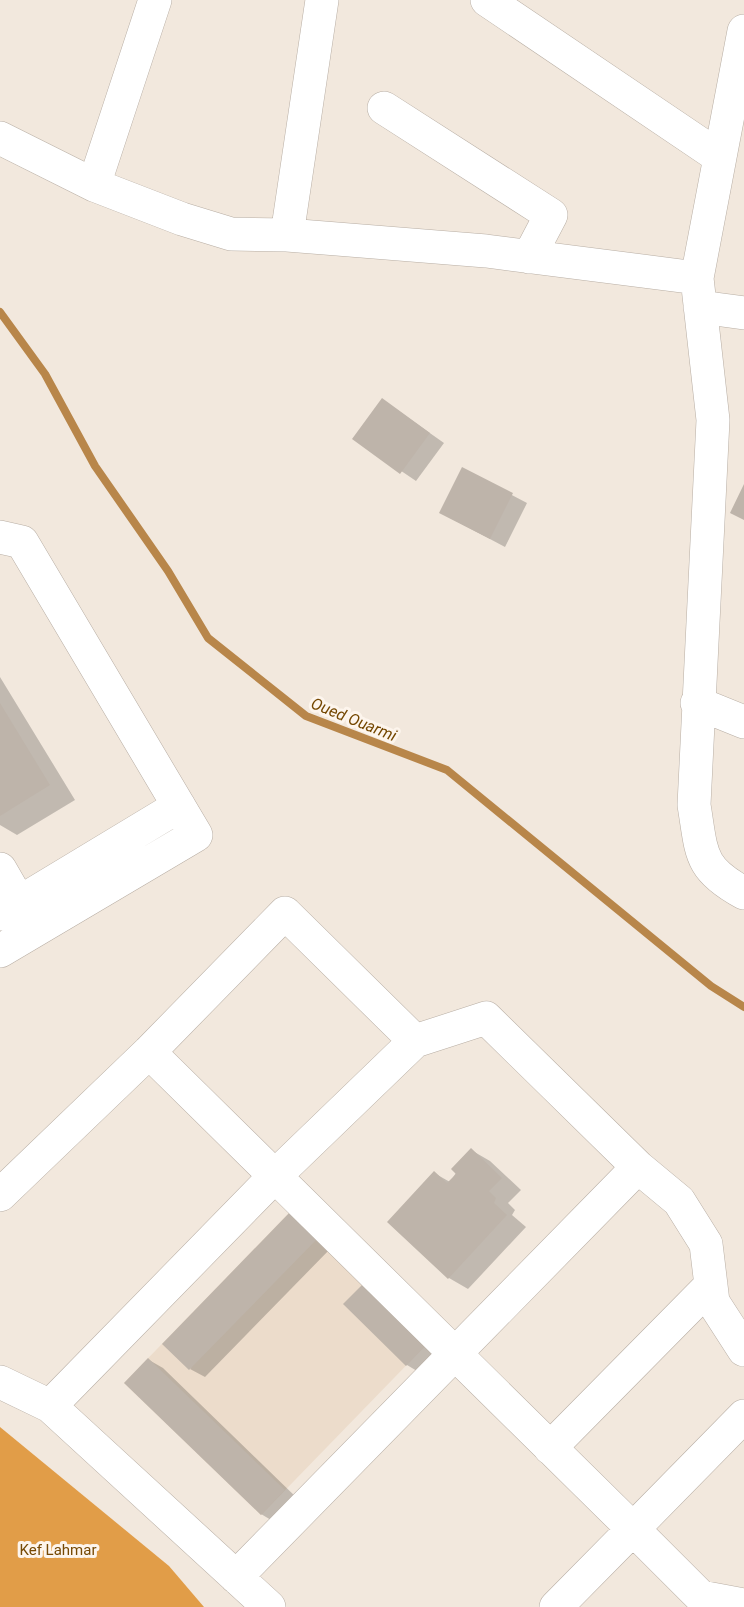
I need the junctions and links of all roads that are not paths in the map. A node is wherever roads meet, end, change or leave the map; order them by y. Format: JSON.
{"nodes":[{"id":1,"x":155,"y":0,"type":"edge"},
{"id":2,"x":322,"y":0,"type":"edge"},
{"id":3,"x":487,"y":0,"type":"edge"},
{"id":4,"x":744,"y":31,"type":"edge"},
{"id":5,"x":384,"y":108,"type":"dead end"},
{"id":6,"x":0,"y":138,"type":"edge"},
{"id":7,"x":718,"y":156,"type":"junction"},
{"id":8,"x":94,"y":185,"type":"junction"},
{"id":9,"x":287,"y":235,"type":"junction"},
{"id":10,"x":529,"y":257,"type":"junction"},
{"id":11,"x":698,"y":292,"type":"junction"},
{"id":12,"x":744,"y":313,"type":"edge"},
{"id":13,"x":0,"y":537,"type":"edge"},
{"id":14,"x":697,"y":703,"type":"junction"},
{"id":15,"x":744,"y":722,"type":"edge"},
{"id":16,"x":178,"y":806,"type":"junction"},
{"id":17,"x":0,"y":868,"type":"edge"},
{"id":18,"x":744,"y":893,"type":"edge"},
{"id":19,"x":10,"y":908,"type":"edge"},
{"id":20,"x":35,"y":931,"type":"junction"},
{"id":21,"x":0,"y":951,"type":"edge"},
{"id":22,"x":415,"y":1041,"type":"junction"},
{"id":23,"x":149,"y":1052,"type":"junction"},
{"id":24,"x":638,"y":1167,"type":"junction"},
{"id":25,"x":275,"y":1176,"type":"junction"},
{"id":26,"x":0,"y":1195,"type":"edge"},
{"id":27,"x":711,"y":1285,"type":"junction"},
{"id":28,"x":744,"y":1350,"type":"edge"},
{"id":29,"x":455,"y":1354,"type":"junction"},
{"id":30,"x":0,"y":1382,"type":"edge"},
{"id":31,"x":50,"y":1406,"type":"junction"},
{"id":32,"x":744,"y":1416,"type":"edge"},
{"id":33,"x":550,"y":1448,"type":"junction"},
{"id":34,"x":633,"y":1529,"type":"junction"},
{"id":35,"x":236,"y":1577,"type":"junction"},
{"id":36,"x":744,"y":1605,"type":"edge"},
{"id":37,"x":269,"y":1607,"type":"edge"},
{"id":38,"x":556,"y":1607,"type":"edge"}],
"edges":[{"from":1,"to":8,"type":"street"},
{"from":2,"to":9,"type":"street"},
{"from":3,"to":7,"type":"street"},
{"from":4,"to":7,"type":"street"},
{"from":5,"to":10,"type":"street"},
{"from":6,"to":8,"type":"street"},
{"from":7,"to":11,"type":"street"},
{"from":8,"to":9,"type":"street"},
{"from":9,"to":10,"type":"street"},
{"from":10,"to":11,"type":"street"},
{"from":11,"to":12,"type":"street"},
{"from":11,"to":14,"type":"street"},
{"from":13,"to":16,"type":"street"},
{"from":14,"to":15,"type":"street"},
{"from":14,"to":18,"type":"street"},
{"from":16,"to":19,"type":"street"},
{"from":16,"to":20,"type":"street"},
{"from":17,"to":19,"type":"street"},
{"from":19,"to":20,"type":"street"},
{"from":20,"to":21,"type":"street"},
{"from":22,"to":23,"type":"street"},
{"from":22,"to":24,"type":"street"},
{"from":22,"to":25,"type":"street"},
{"from":23,"to":25,"type":"street"},
{"from":23,"to":26,"type":"street"},
{"from":24,"to":27,"type":"street"},
{"from":24,"to":29,"type":"street"},
{"from":25,"to":29,"type":"street"},
{"from":25,"to":31,"type":"street"},
{"from":27,"to":28,"type":"street"},
{"from":27,"to":33,"type":"street"},
{"from":29,"to":33,"type":"street"},
{"from":29,"to":35,"type":"street"},
{"from":30,"to":31,"type":"street"},
{"from":31,"to":35,"type":"street"},
{"from":32,"to":34,"type":"street"},
{"from":33,"to":34,"type":"street"},
{"from":34,"to":36,"type":"street"},
{"from":34,"to":38,"type":"street"},
{"from":35,"to":37,"type":"street"}]}
